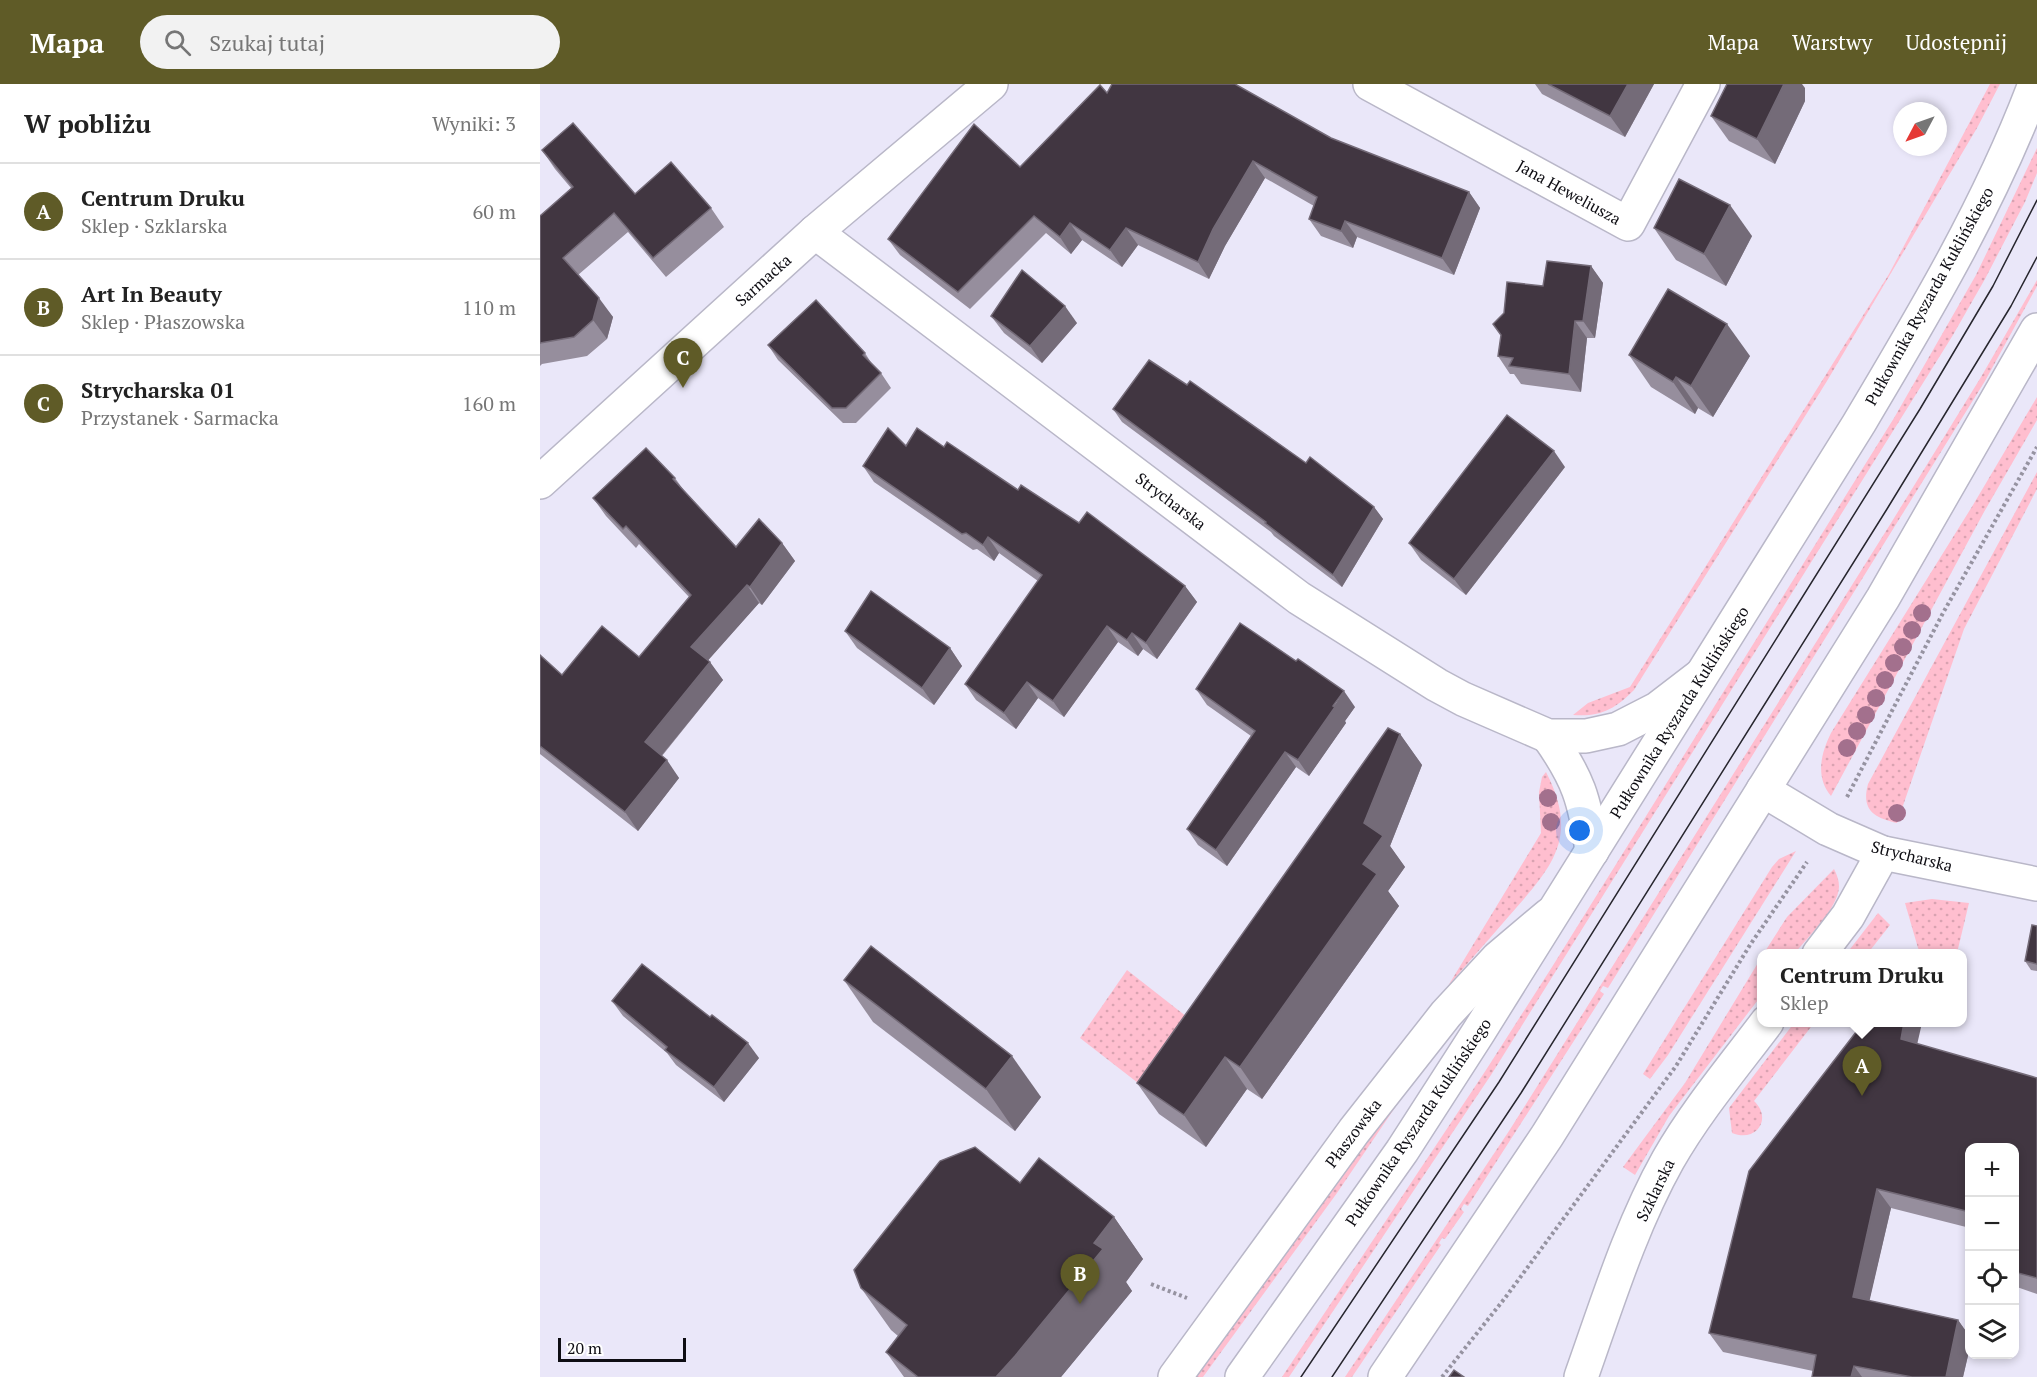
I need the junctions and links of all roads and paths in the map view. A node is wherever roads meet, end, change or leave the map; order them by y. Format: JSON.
{"nodes":[{"id":1,"x":991,"y":84,"type":"edge"},
{"id":2,"x":1370,"y":84,"type":"edge"},
{"id":3,"x":1703,"y":84,"type":"edge"},
{"id":4,"x":2035,"y":84,"type":"edge"},
{"id":5,"x":815,"y":232,"type":"junction"},
{"id":6,"x":2037,"y":330,"type":"edge"},
{"id":7,"x":2037,"y":447,"type":"edge"},
{"id":8,"x":540,"y":482,"type":"edge"},
{"id":9,"x":1702,"y":675,"type":"junction"},
{"id":10,"x":1548,"y":736,"type":"junction"},
{"id":11,"x":1762,"y":790,"type":"junction"},
{"id":12,"x":1845,"y":801,"type":"dead end"},
{"id":13,"x":1592,"y":851,"type":"junction"},
{"id":14,"x":1883,"y":853,"type":"junction"},
{"id":15,"x":1809,"y":860,"type":"dead end"},
{"id":16,"x":2037,"y":884,"type":"edge"},
{"id":17,"x":1555,"y":909,"type":"junction"},
{"id":18,"x":1823,"y":949,"type":"edge"},
{"id":19,"x":1764,"y":1027,"type":"edge"},
{"id":20,"x":1151,"y":1284,"type":"dead end"},
{"id":21,"x":1186,"y":1297,"type":"dead end"},
{"id":22,"x":1175,"y":1377,"type":"edge"},
{"id":23,"x":1242,"y":1377,"type":"edge"},
{"id":24,"x":1385,"y":1377,"type":"edge"},
{"id":25,"x":1442,"y":1377,"type":"edge"},
{"id":26,"x":1581,"y":1377,"type":"edge"}],
"edges":[{"from":1,"to":5,"type":"street","name":"Sarmacka"},
{"from":2,"to":3,"type":"street","name":"Jana Heweliusza"},
{"from":4,"to":9,"type":"street","name":"Pułkownika Ryszarda Kuklińskiego"},
{"from":5,"to":8,"type":"street","name":"Sarmacka"},
{"from":5,"to":10,"type":"street","name":"Strycharska"},
{"from":6,"to":11,"type":"street"},
{"from":7,"to":12,"type":"path"},
{"from":9,"to":10,"type":"street","name":"Strycharska"},
{"from":9,"to":13,"type":"street","name":"Pułkownika Ryszarda Kuklińskiego"},
{"from":10,"to":13,"type":"street"},
{"from":11,"to":14,"type":"street","name":"Strycharska"},
{"from":11,"to":24,"type":"street"},
{"from":13,"to":17,"type":"street","name":"Pułkownika Ryszarda Kuklińskiego"},
{"from":14,"to":16,"type":"street","name":"Strycharska"},
{"from":14,"to":18,"type":"street"},
{"from":15,"to":25,"type":"path"},
{"from":17,"to":22,"type":"street","name":"Płaszowska"},
{"from":17,"to":23,"type":"street","name":"Pułkownika Ryszarda Kuklińskiego"},
{"from":19,"to":26,"type":"street","name":"Szklarska"},
{"from":20,"to":21,"type":"path"}]}
